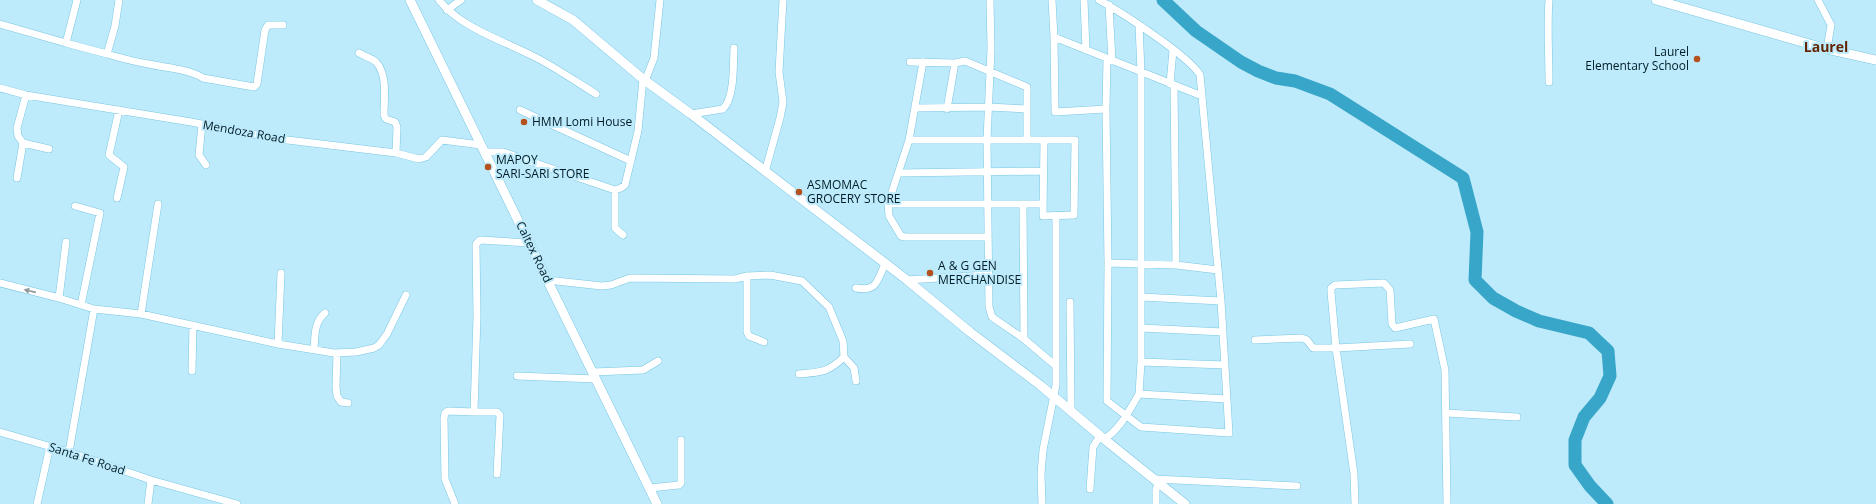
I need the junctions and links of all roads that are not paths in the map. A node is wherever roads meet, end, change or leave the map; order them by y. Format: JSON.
{"nodes":[{"id":1,"x":76,"y":0,"type":"edge"},
{"id":2,"x":119,"y":0,"type":"edge"},
{"id":3,"x":410,"y":0,"type":"edge"},
{"id":4,"x":439,"y":0,"type":"edge"},
{"id":5,"x":461,"y":0,"type":"edge"},
{"id":6,"x":537,"y":0,"type":"edge"},
{"id":7,"x":660,"y":0,"type":"edge"},
{"id":8,"x":784,"y":0,"type":"edge"},
{"id":9,"x":990,"y":0,"type":"edge"},
{"id":10,"x":1052,"y":0,"type":"edge"},
{"id":11,"x":1084,"y":0,"type":"edge"},
{"id":12,"x":1099,"y":0,"type":"edge"},
{"id":13,"x":1548,"y":0,"type":"edge"},
{"id":14,"x":1656,"y":0,"type":"edge"},
{"id":15,"x":1818,"y":0,"type":"edge"},
{"id":16,"x":1109,"y":5,"type":"junction"},
{"id":17,"x":447,"y":10,"type":"junction"},
{"id":18,"x":0,"y":24,"type":"edge"},
{"id":19,"x":283,"y":25,"type":"dead end"},
{"id":20,"x":1139,"y":25,"type":"junction"},
{"id":21,"x":1054,"y":37,"type":"junction"},
{"id":22,"x":66,"y":43,"type":"junction"},
{"id":23,"x":734,"y":48,"type":"dead end"},
{"id":24,"x":1827,"y":49,"type":"junction"},
{"id":25,"x":1086,"y":50,"type":"junction"},
{"id":26,"x":1173,"y":50,"type":"junction"},
{"id":27,"x":359,"y":53,"type":"dead end"},
{"id":28,"x":107,"y":54,"type":"junction"},
{"id":29,"x":1109,"y":60,"type":"junction"},
{"id":30,"x":1876,"y":60,"type":"edge"},
{"id":31,"x":910,"y":62,"type":"dead end"},
{"id":32,"x":923,"y":62,"type":"junction"},
{"id":33,"x":955,"y":63,"type":"junction"},
{"id":34,"x":990,"y":72,"type":"junction"},
{"id":35,"x":1141,"y":72,"type":"junction"},
{"id":36,"x":644,"y":80,"type":"junction"},
{"id":37,"x":1549,"y":82,"type":"dead end"},
{"id":38,"x":1172,"y":84,"type":"junction"},
{"id":39,"x":0,"y":88,"type":"edge"},
{"id":40,"x":596,"y":94,"type":"dead end"},
{"id":41,"x":26,"y":95,"type":"junction"},
{"id":42,"x":1202,"y":96,"type":"junction"},
{"id":43,"x":988,"y":107,"type":"junction"},
{"id":44,"x":915,"y":108,"type":"junction"},
{"id":45,"x":947,"y":109,"type":"junction"},
{"id":46,"x":1027,"y":109,"type":"junction"},
{"id":47,"x":1106,"y":109,"type":"junction"},
{"id":48,"x":119,"y":110,"type":"junction"},
{"id":49,"x":520,"y":110,"type":"dead end"},
{"id":50,"x":691,"y":114,"type":"junction"},
{"id":51,"x":202,"y":124,"type":"junction"},
{"id":52,"x":909,"y":140,"type":"junction"},
{"id":53,"x":987,"y":140,"type":"junction"},
{"id":54,"x":1027,"y":140,"type":"junction"},
{"id":55,"x":1044,"y":140,"type":"junction"},
{"id":56,"x":23,"y":143,"type":"junction"},
{"id":57,"x":483,"y":148,"type":"junction"},
{"id":58,"x":49,"y":149,"type":"dead end"},
{"id":59,"x":396,"y":153,"type":"junction"},
{"id":60,"x":631,"y":161,"type":"junction"},
{"id":61,"x":206,"y":165,"type":"dead end"},
{"id":62,"x":1044,"y":171,"type":"junction"},
{"id":63,"x":765,"y":172,"type":"junction"},
{"id":64,"x":899,"y":173,"type":"junction"},
{"id":65,"x":988,"y":173,"type":"junction"},
{"id":66,"x":17,"y":178,"type":"dead end"},
{"id":67,"x":616,"y":190,"type":"junction"},
{"id":68,"x":117,"y":198,"type":"dead end"},
{"id":69,"x":158,"y":204,"type":"dead end"},
{"id":70,"x":888,"y":204,"type":"junction"},
{"id":71,"x":1023,"y":204,"type":"junction"},
{"id":72,"x":1043,"y":204,"type":"junction"},
{"id":73,"x":988,"y":205,"type":"junction"},
{"id":74,"x":75,"y":206,"type":"dead end"},
{"id":75,"x":1056,"y":215,"type":"junction"},
{"id":76,"x":623,"y":235,"type":"dead end"},
{"id":77,"x":988,"y":237,"type":"junction"},
{"id":78,"x":66,"y":242,"type":"dead end"},
{"id":79,"x":530,"y":243,"type":"junction"},
{"id":80,"x":1108,"y":263,"type":"junction"},
{"id":81,"x":885,"y":264,"type":"junction"},
{"id":82,"x":1140,"y":264,"type":"junction"},
{"id":83,"x":1176,"y":265,"type":"junction"},
{"id":84,"x":1218,"y":270,"type":"junction"},
{"id":85,"x":281,"y":274,"type":"dead end"},
{"id":86,"x":987,"y":275,"type":"junction"},
{"id":87,"x":747,"y":276,"type":"junction"},
{"id":88,"x":547,"y":280,"type":"junction"},
{"id":89,"x":907,"y":280,"type":"junction"},
{"id":90,"x":0,"y":284,"type":"edge"},
{"id":91,"x":856,"y":288,"type":"dead end"},
{"id":92,"x":406,"y":295,"type":"dead end"},
{"id":93,"x":1141,"y":297,"type":"junction"},
{"id":94,"x":59,"y":298,"type":"junction"},
{"id":95,"x":1221,"y":301,"type":"junction"},
{"id":96,"x":1070,"y":302,"type":"dead end"},
{"id":97,"x":81,"y":305,"type":"junction"},
{"id":98,"x":94,"y":309,"type":"junction"},
{"id":99,"x":325,"y":313,"type":"dead end"},
{"id":100,"x":141,"y":314,"type":"junction"},
{"id":101,"x":193,"y":325,"type":"junction"},
{"id":102,"x":1141,"y":328,"type":"junction"},
{"id":103,"x":1223,"y":332,"type":"junction"},
{"id":104,"x":1024,"y":339,"type":"junction"},
{"id":105,"x":1255,"y":340,"type":"dead end"},
{"id":106,"x":764,"y":342,"type":"dead end"},
{"id":107,"x":278,"y":344,"type":"junction"},
{"id":108,"x":1410,"y":344,"type":"dead end"},
{"id":109,"x":1336,"y":348,"type":"junction"},
{"id":110,"x":314,"y":350,"type":"junction"},
{"id":111,"x":337,"y":353,"type":"junction"},
{"id":112,"x":844,"y":357,"type":"junction"},
{"id":113,"x":658,"y":361,"type":"dead end"},
{"id":114,"x":1142,"y":362,"type":"junction"},
{"id":115,"x":1225,"y":365,"type":"junction"},
{"id":116,"x":1056,"y":366,"type":"junction"},
{"id":117,"x":192,"y":371,"type":"dead end"},
{"id":118,"x":799,"y":374,"type":"dead end"},
{"id":119,"x":518,"y":376,"type":"dead end"},
{"id":120,"x":594,"y":376,"type":"junction"},
{"id":121,"x":856,"y":380,"type":"dead end"},
{"id":122,"x":1139,"y":394,"type":"junction"},
{"id":123,"x":1055,"y":397,"type":"junction"},
{"id":124,"x":1227,"y":399,"type":"junction"},
{"id":125,"x":348,"y":403,"type":"dead end"},
{"id":126,"x":1071,"y":411,"type":"junction"},
{"id":127,"x":474,"y":412,"type":"junction"},
{"id":128,"x":1446,"y":413,"type":"junction"},
{"id":129,"x":1126,"y":415,"type":"junction"},
{"id":130,"x":1517,"y":417,"type":"dead end"},
{"id":131,"x":0,"y":432,"type":"edge"},
{"id":132,"x":1102,"y":437,"type":"junction"},
{"id":133,"x":681,"y":440,"type":"dead end"},
{"id":134,"x":50,"y":446,"type":"junction"},
{"id":135,"x":69,"y":452,"type":"junction"},
{"id":136,"x":497,"y":474,"type":"dead end"},
{"id":137,"x":151,"y":480,"type":"junction"},
{"id":138,"x":1157,"y":481,"type":"junction"},
{"id":139,"x":1297,"y":486,"type":"dead end"},
{"id":140,"x":650,"y":488,"type":"junction"},
{"id":141,"x":1090,"y":489,"type":"dead end"},
{"id":142,"x":215,"y":501,"type":"edge"},
{"id":143,"x":37,"y":504,"type":"edge"},
{"id":144,"x":148,"y":504,"type":"edge"},
{"id":145,"x":237,"y":504,"type":"edge"},
{"id":146,"x":455,"y":504,"type":"edge"},
{"id":147,"x":657,"y":504,"type":"edge"},
{"id":148,"x":1042,"y":504,"type":"edge"},
{"id":149,"x":1156,"y":504,"type":"edge"},
{"id":150,"x":1185,"y":504,"type":"edge"},
{"id":151,"x":1355,"y":504,"type":"edge"},
{"id":152,"x":1447,"y":504,"type":"edge"}],
"edges":[{"from":1,"to":22,"type":"street"},
{"from":2,"to":28,"type":"street"},
{"from":3,"to":57,"type":"street","name":"Caltex Road"},
{"from":4,"to":17,"type":"street"},
{"from":5,"to":17,"type":"street"},
{"from":6,"to":36,"type":"street"},
{"from":7,"to":36,"type":"street"},
{"from":8,"to":63,"type":"street"},
{"from":9,"to":34,"type":"street"},
{"from":10,"to":21,"type":"street"},
{"from":11,"to":25,"type":"street"},
{"from":12,"to":16,"type":"street"},
{"from":13,"to":37,"type":"street"},
{"from":14,"to":24,"type":"street"},
{"from":15,"to":24,"type":"street"},
{"from":16,"to":20,"type":"street"},
{"from":16,"to":29,"type":"street"},
{"from":17,"to":40,"type":"street"},
{"from":18,"to":22,"type":"street"},
{"from":19,"to":28,"type":"street"},
{"from":20,"to":26,"type":"street"},
{"from":20,"to":35,"type":"street"},
{"from":21,"to":25,"type":"street"},
{"from":21,"to":47,"type":"street"},
{"from":22,"to":28,"type":"street"},
{"from":23,"to":50,"type":"street"},
{"from":24,"to":30,"type":"street"},
{"from":25,"to":29,"type":"street"},
{"from":26,"to":38,"type":"street"},
{"from":26,"to":42,"type":"street"},
{"from":27,"to":59,"type":"street"},
{"from":29,"to":35,"type":"street"},
{"from":29,"to":47,"type":"street"},
{"from":31,"to":32,"type":"street"},
{"from":32,"to":33,"type":"street"},
{"from":32,"to":44,"type":"street"},
{"from":33,"to":34,"type":"street"},
{"from":33,"to":45,"type":"street"},
{"from":34,"to":43,"type":"street"},
{"from":34,"to":46,"type":"street"},
{"from":35,"to":38,"type":"street"},
{"from":35,"to":82,"type":"street"},
{"from":36,"to":50,"type":"street"},
{"from":36,"to":60,"type":"street"},
{"from":38,"to":42,"type":"street"},
{"from":38,"to":83,"type":"street"},
{"from":39,"to":41,"type":"street","name":"Mendoza Road"},
{"from":41,"to":48,"type":"street","name":"Mendoza Road"},
{"from":41,"to":56,"type":"street"},
{"from":42,"to":84,"type":"street"},
{"from":43,"to":45,"type":"street"},
{"from":43,"to":46,"type":"street"},
{"from":43,"to":53,"type":"street"},
{"from":44,"to":45,"type":"street"},
{"from":44,"to":52,"type":"street"},
{"from":46,"to":54,"type":"street"},
{"from":47,"to":80,"type":"street"},
{"from":48,"to":51,"type":"street","name":"Mendoza Road"},
{"from":48,"to":68,"type":"street"},
{"from":49,"to":60,"type":"street"},
{"from":50,"to":63,"type":"street"},
{"from":51,"to":59,"type":"street","name":"Mendoza Road"},
{"from":51,"to":61,"type":"street"},
{"from":52,"to":53,"type":"street"},
{"from":52,"to":64,"type":"street"},
{"from":53,"to":54,"type":"street"},
{"from":53,"to":65,"type":"street"},
{"from":54,"to":55,"type":"street"},
{"from":55,"to":62,"type":"street"},
{"from":55,"to":75,"type":"street"},
{"from":56,"to":58,"type":"street"},
{"from":56,"to":66,"type":"street"},
{"from":57,"to":59,"type":"street","name":"Mendoza Road"},
{"from":57,"to":67,"type":"street"},
{"from":57,"to":79,"type":"street","name":"Caltex Road"},
{"from":60,"to":67,"type":"street"},
{"from":62,"to":65,"type":"street"},
{"from":62,"to":72,"type":"street"},
{"from":63,"to":81,"type":"street"},
{"from":64,"to":65,"type":"street"},
{"from":64,"to":70,"type":"street"},
{"from":65,"to":73,"type":"street"},
{"from":67,"to":76,"type":"street"},
{"from":69,"to":100,"type":"street"},
{"from":70,"to":73,"type":"street"},
{"from":70,"to":77,"type":"street"},
{"from":71,"to":72,"type":"street"},
{"from":71,"to":73,"type":"street"},
{"from":71,"to":104,"type":"street"},
{"from":72,"to":75,"type":"street"},
{"from":73,"to":77,"type":"street"},
{"from":74,"to":97,"type":"street"},
{"from":75,"to":116,"type":"street"},
{"from":77,"to":86,"type":"street"},
{"from":78,"to":94,"type":"street"},
{"from":79,"to":88,"type":"street","name":"Caltex Road"},
{"from":79,"to":127,"type":"street"},
{"from":80,"to":82,"type":"street"},
{"from":80,"to":129,"type":"street"},
{"from":81,"to":89,"type":"street"},
{"from":81,"to":91,"type":"street"},
{"from":82,"to":83,"type":"street"},
{"from":82,"to":93,"type":"street"},
{"from":83,"to":84,"type":"street"},
{"from":84,"to":95,"type":"street"},
{"from":85,"to":107,"type":"street"},
{"from":86,"to":89,"type":"street"},
{"from":86,"to":104,"type":"street"},
{"from":87,"to":88,"type":"street"},
{"from":87,"to":106,"type":"street"},
{"from":87,"to":112,"type":"street"},
{"from":88,"to":120,"type":"street","name":"Caltex Road"},
{"from":89,"to":123,"type":"street"},
{"from":94,"to":90,"type":"street","one_way":true},
{"from":92,"to":111,"type":"street"},
{"from":93,"to":95,"type":"street"},
{"from":93,"to":102,"type":"street"},
{"from":94,"to":97,"type":"street"},
{"from":95,"to":103,"type":"street"},
{"from":96,"to":126,"type":"street"},
{"from":97,"to":98,"type":"street"},
{"from":98,"to":100,"type":"street"},
{"from":98,"to":135,"type":"street"},
{"from":99,"to":110,"type":"street"},
{"from":100,"to":101,"type":"street"},
{"from":101,"to":107,"type":"street"},
{"from":101,"to":117,"type":"street"},
{"from":102,"to":103,"type":"street"},
{"from":102,"to":114,"type":"street"},
{"from":103,"to":115,"type":"street"},
{"from":104,"to":116,"type":"street"},
{"from":105,"to":109,"type":"street"},
{"from":107,"to":110,"type":"street"},
{"from":108,"to":109,"type":"street"},
{"from":109,"to":128,"type":"street"},
{"from":109,"to":151,"type":"street"},
{"from":110,"to":111,"type":"street"},
{"from":111,"to":125,"type":"street"},
{"from":112,"to":118,"type":"street"},
{"from":112,"to":121,"type":"street"},
{"from":113,"to":120,"type":"street"},
{"from":114,"to":115,"type":"street"},
{"from":114,"to":122,"type":"street"},
{"from":115,"to":124,"type":"street"},
{"from":116,"to":123,"type":"street"},
{"from":119,"to":120,"type":"street"},
{"from":120,"to":140,"type":"street","name":"Caltex Road"},
{"from":122,"to":124,"type":"street"},
{"from":122,"to":129,"type":"street"},
{"from":123,"to":126,"type":"street"},
{"from":123,"to":148,"type":"street"},
{"from":124,"to":129,"type":"street"},
{"from":126,"to":132,"type":"street"},
{"from":127,"to":136,"type":"street"},
{"from":127,"to":146,"type":"street"},
{"from":128,"to":130,"type":"street"},
{"from":128,"to":152,"type":"street"},
{"from":129,"to":132,"type":"street"},
{"from":131,"to":134,"type":"street","name":"Santa Fe Road"},
{"from":132,"to":138,"type":"street"},
{"from":132,"to":141,"type":"street"},
{"from":133,"to":140,"type":"street"},
{"from":134,"to":135,"type":"street","name":"Santa Fe Road"},
{"from":134,"to":143,"type":"street"},
{"from":135,"to":137,"type":"street","name":"Santa Fe Road"},
{"from":137,"to":142,"type":"street","name":"Santa Fe Road"},
{"from":137,"to":144,"type":"street"},
{"from":138,"to":139,"type":"street"},
{"from":138,"to":149,"type":"street"},
{"from":138,"to":150,"type":"street"},
{"from":140,"to":147,"type":"street","name":"Caltex Road"},
{"from":142,"to":145,"type":"street","name":"Santa Fe Road"}]}
